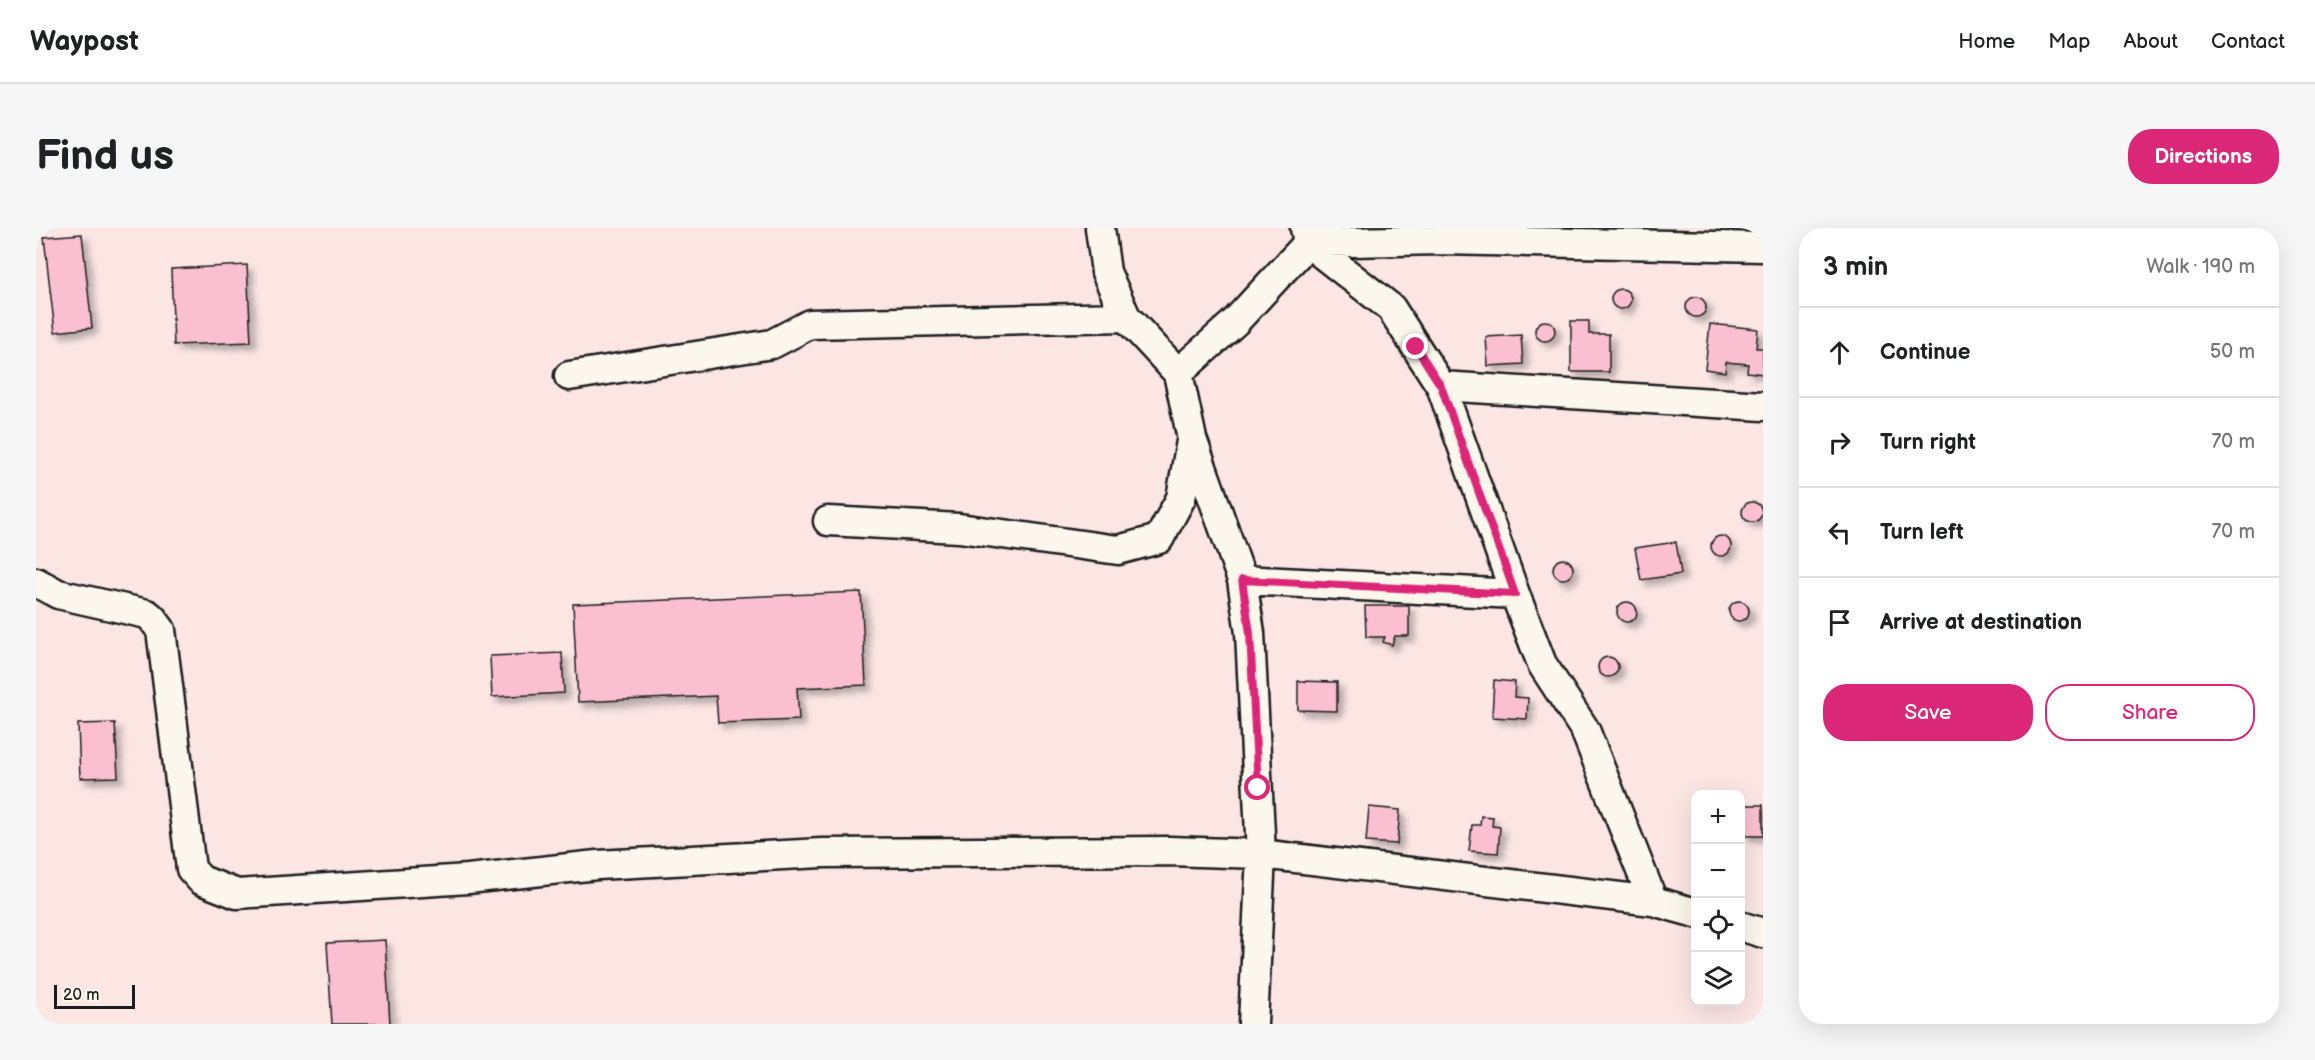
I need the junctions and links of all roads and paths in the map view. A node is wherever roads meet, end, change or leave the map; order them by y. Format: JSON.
{"nodes":[{"id":1,"x":1100,"y":228,"type":"edge"},
{"id":2,"x":1306,"y":236,"type":"edge"},
{"id":3,"x":1763,"y":247,"type":"edge"},
{"id":4,"x":1126,"y":317,"type":"junction"},
{"id":5,"x":1178,"y":373,"type":"junction"},
{"id":6,"x":569,"y":376,"type":"dead end"},
{"id":7,"x":1441,"y":386,"type":"junction"},
{"id":8,"x":1763,"y":406,"type":"edge"},
{"id":9,"x":1191,"y":439,"type":"junction"},
{"id":10,"x":828,"y":521,"type":"dead end"},
{"id":11,"x":1242,"y":580,"type":"junction"},
{"id":12,"x":36,"y":582,"type":"edge"},
{"id":13,"x":1515,"y":594,"type":"junction"},
{"id":14,"x":1261,"y":854,"type":"junction"},
{"id":15,"x":1653,"y":901,"type":"junction"},
{"id":16,"x":1691,"y":912,"type":"edge"},
{"id":17,"x":1745,"y":928,"type":"edge"},
{"id":18,"x":1763,"y":933,"type":"edge"},
{"id":19,"x":1253,"y":1024,"type":"edge"}],
"edges":[{"from":1,"to":4,"type":"street"},
{"from":2,"to":3,"type":"street"},
{"from":2,"to":5,"type":"street"},
{"from":2,"to":7,"type":"street"},
{"from":4,"to":5,"type":"street"},
{"from":4,"to":6,"type":"street"},
{"from":5,"to":9,"type":"street"},
{"from":7,"to":8,"type":"street"},
{"from":7,"to":13,"type":"street"},
{"from":9,"to":10,"type":"street"},
{"from":9,"to":11,"type":"street"},
{"from":11,"to":13,"type":"street"},
{"from":11,"to":14,"type":"street"},
{"from":12,"to":14,"type":"street"},
{"from":13,"to":15,"type":"street"},
{"from":14,"to":15,"type":"street"},
{"from":14,"to":19,"type":"street"},
{"from":15,"to":16,"type":"street"},
{"from":17,"to":18,"type":"street"}]}
